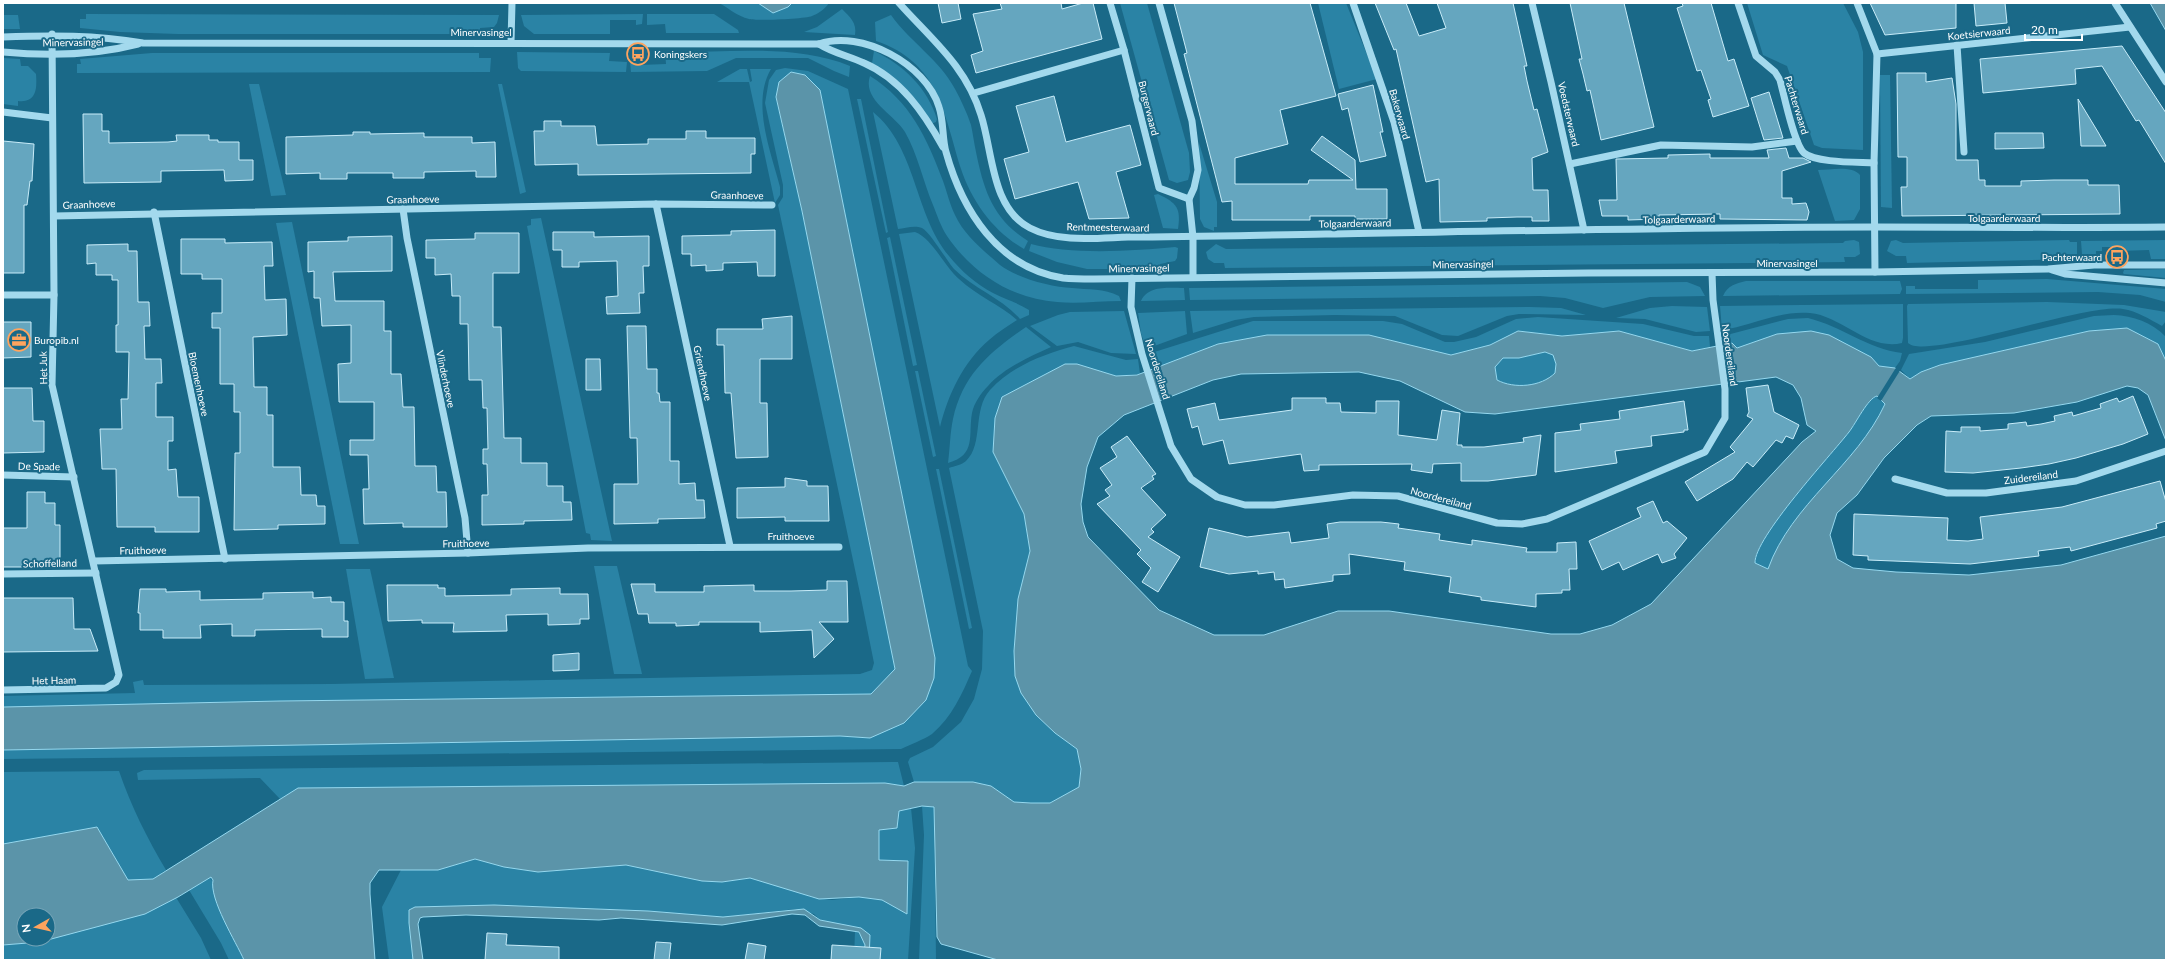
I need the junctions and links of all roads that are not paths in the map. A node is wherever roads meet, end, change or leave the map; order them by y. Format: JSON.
{"nodes":[{"id":1,"x":512,"y":3,"type":"edge"},
{"id":2,"x":899,"y":3,"type":"edge"},
{"id":3,"x":1110,"y":3,"type":"edge"},
{"id":4,"x":1159,"y":3,"type":"edge"},
{"id":5,"x":1353,"y":3,"type":"edge"},
{"id":6,"x":1532,"y":3,"type":"edge"},
{"id":7,"x":1738,"y":3,"type":"edge"},
{"id":8,"x":1857,"y":3,"type":"edge"},
{"id":9,"x":2115,"y":3,"type":"edge"},
{"id":10,"x":2130,"y":27,"type":"junction"},
{"id":11,"x":52,"y":34,"type":"junction"},
{"id":12,"x":3,"y":37,"type":"edge"},
{"id":13,"x":511,"y":42,"type":"junction"},
{"id":14,"x":142,"y":44,"type":"junction"},
{"id":15,"x":818,"y":44,"type":"junction"},
{"id":16,"x":1957,"y":45,"type":"junction"},
{"id":17,"x":1124,"y":50,"type":"junction"},
{"id":18,"x":3,"y":52,"type":"edge"},
{"id":19,"x":53,"y":53,"type":"junction"},
{"id":20,"x":1877,"y":54,"type":"junction"},
{"id":21,"x":2166,"y":82,"type":"edge"},
{"id":22,"x":974,"y":93,"type":"junction"},
{"id":23,"x":3,"y":112,"type":"edge"},
{"id":24,"x":52,"y":118,"type":"junction"},
{"id":25,"x":1797,"y":141,"type":"junction"},
{"id":26,"x":945,"y":150,"type":"junction"},
{"id":27,"x":1964,"y":152,"type":"dead end"},
{"id":28,"x":1874,"y":163,"type":"junction"},
{"id":29,"x":1570,"y":164,"type":"junction"},
{"id":30,"x":1189,"y":199,"type":"junction"},
{"id":31,"x":656,"y":204,"type":"junction"},
{"id":32,"x":772,"y":205,"type":"dead end"},
{"id":33,"x":403,"y":209,"type":"junction"},
{"id":34,"x":154,"y":212,"type":"junction"},
{"id":35,"x":54,"y":216,"type":"junction"},
{"id":36,"x":1876,"y":227,"type":"junction"},
{"id":37,"x":2166,"y":228,"type":"edge"},
{"id":38,"x":1584,"y":230,"type":"junction"},
{"id":39,"x":1419,"y":232,"type":"junction"},
{"id":40,"x":1193,"y":237,"type":"junction"},
{"id":41,"x":2166,"y":265,"type":"edge"},
{"id":42,"x":2048,"y":269,"type":"junction"},
{"id":43,"x":1875,"y":272,"type":"junction"},
{"id":44,"x":1712,"y":273,"type":"junction"},
{"id":45,"x":1193,"y":277,"type":"junction"},
{"id":46,"x":1132,"y":278,"type":"junction"},
{"id":47,"x":2166,"y":283,"type":"edge"},
{"id":48,"x":3,"y":295,"type":"edge"},
{"id":49,"x":54,"y":295,"type":"junction"},
{"id":50,"x":2166,"y":451,"type":"edge"},
{"id":51,"x":3,"y":475,"type":"edge"},
{"id":52,"x":74,"y":477,"type":"junction"},
{"id":53,"x":1895,"y":479,"type":"dead end"},
{"id":54,"x":730,"y":546,"type":"junction"},
{"id":55,"x":840,"y":547,"type":"dead end"},
{"id":56,"x":468,"y":553,"type":"junction"},
{"id":57,"x":225,"y":559,"type":"junction"},
{"id":58,"x":94,"y":561,"type":"junction"},
{"id":59,"x":96,"y":573,"type":"junction"},
{"id":60,"x":3,"y":574,"type":"edge"},
{"id":61,"x":106,"y":688,"type":"joint"},
{"id":62,"x":3,"y":690,"type":"edge"}],
"edges":[{"from":1,"to":13,"type":"street"},
{"from":2,"to":22,"type":"street","name":"Rentmeesterwaard"},
{"from":3,"to":17,"type":"street","name":"Burgerwaard"},
{"from":4,"to":30,"type":"street"},
{"from":5,"to":39,"type":"street","name":"Bakerwaard"},
{"from":6,"to":29,"type":"street","name":"Voedsterwaard"},
{"from":7,"to":25,"type":"street","name":"Pachterwaard"},
{"from":8,"to":20,"type":"street"},
{"from":9,"to":10,"type":"street"},
{"from":10,"to":16,"type":"street","name":"Koetsierwaard"},
{"from":10,"to":21,"type":"street"},
{"from":11,"to":12,"type":"street","name":"Minervasingel"},
{"from":11,"to":14,"type":"street","name":"Minervasingel"},
{"from":11,"to":19,"type":"street","name":"Het Juk"},
{"from":13,"to":14,"type":"street","name":"Minervasingel"},
{"from":13,"to":15,"type":"street","name":"Minervasingel"},
{"from":14,"to":19,"type":"street","name":"Minervasingel"},
{"from":15,"to":26,"type":"street","name":"Minervasingel"},
{"from":15,"to":26,"type":"street","name":"Minervasingel"},
{"from":16,"to":20,"type":"street","name":"Koetsierwaard"},
{"from":16,"to":27,"type":"street"},
{"from":17,"to":22,"type":"street"},
{"from":17,"to":30,"type":"street","name":"Burgerwaard"},
{"from":18,"to":19,"type":"street","name":"Minervasingel"},
{"from":19,"to":24,"type":"street","name":"Het Juk"},
{"from":20,"to":28,"type":"street"},
{"from":22,"to":40,"type":"street","name":"Rentmeesterwaard"},
{"from":23,"to":24,"type":"street"},
{"from":24,"to":35,"type":"street","name":"Het Juk"},
{"from":25,"to":28,"type":"street","name":"Pachterwaard"},
{"from":25,"to":29,"type":"street"},
{"from":26,"to":46,"type":"street","name":"Minervasingel"},
{"from":28,"to":36,"type":"street"},
{"from":29,"to":38,"type":"street","name":"Voedsterwaard"},
{"from":30,"to":40,"type":"street"},
{"from":31,"to":32,"type":"street","name":"Graanhoeve"},
{"from":31,"to":33,"type":"street","name":"Graanhoeve"},
{"from":31,"to":54,"type":"street","name":"Griendhoeve"},
{"from":33,"to":34,"type":"street","name":"Graanhoeve"},
{"from":33,"to":56,"type":"street","name":"Vlinderhoeve"},
{"from":34,"to":35,"type":"street","name":"Graanhoeve"},
{"from":34,"to":57,"type":"street","name":"Bloemenhoeve"},
{"from":35,"to":49,"type":"street","name":"Het Juk"},
{"from":36,"to":37,"type":"street","name":"Tolgaarderwaard"},
{"from":36,"to":38,"type":"street","name":"Tolgaarderwaard"},
{"from":36,"to":43,"type":"street"},
{"from":38,"to":39,"type":"street","name":"Tolgaarderwaard"},
{"from":39,"to":40,"type":"street","name":"Tolgaarderwaard"},
{"from":40,"to":45,"type":"street"},
{"from":41,"to":42,"type":"street","name":"Minervasingel"},
{"from":42,"to":43,"type":"street","name":"Minervasingel"},
{"from":42,"to":47,"type":"street","name":"Minervasingel"},
{"from":43,"to":44,"type":"street","name":"Minervasingel"},
{"from":44,"to":45,"type":"street","name":"Minervasingel"},
{"from":44,"to":46,"type":"street","name":"Noordereiland"},
{"from":45,"to":46,"type":"street","name":"Minervasingel"},
{"from":48,"to":49,"type":"street"},
{"from":49,"to":52,"type":"street","name":"Het Juk"},
{"from":50,"to":53,"type":"street","name":"Zuidereiland"},
{"from":51,"to":52,"type":"street","name":"De Spade"},
{"from":52,"to":58,"type":"street","name":"Het Juk"},
{"from":54,"to":55,"type":"street","name":"Fruithoeve"},
{"from":54,"to":56,"type":"street","name":"Fruithoeve"},
{"from":56,"to":57,"type":"street","name":"Fruithoeve"},
{"from":57,"to":58,"type":"street","name":"Fruithoeve"},
{"from":58,"to":59,"type":"street","name":"Het Juk"},
{"from":59,"to":60,"type":"street","name":"Schoffelland"},
{"from":59,"to":61,"type":"street","name":"Het Juk"},
{"from":61,"to":62,"type":"street","name":"Het Haam"}]}
